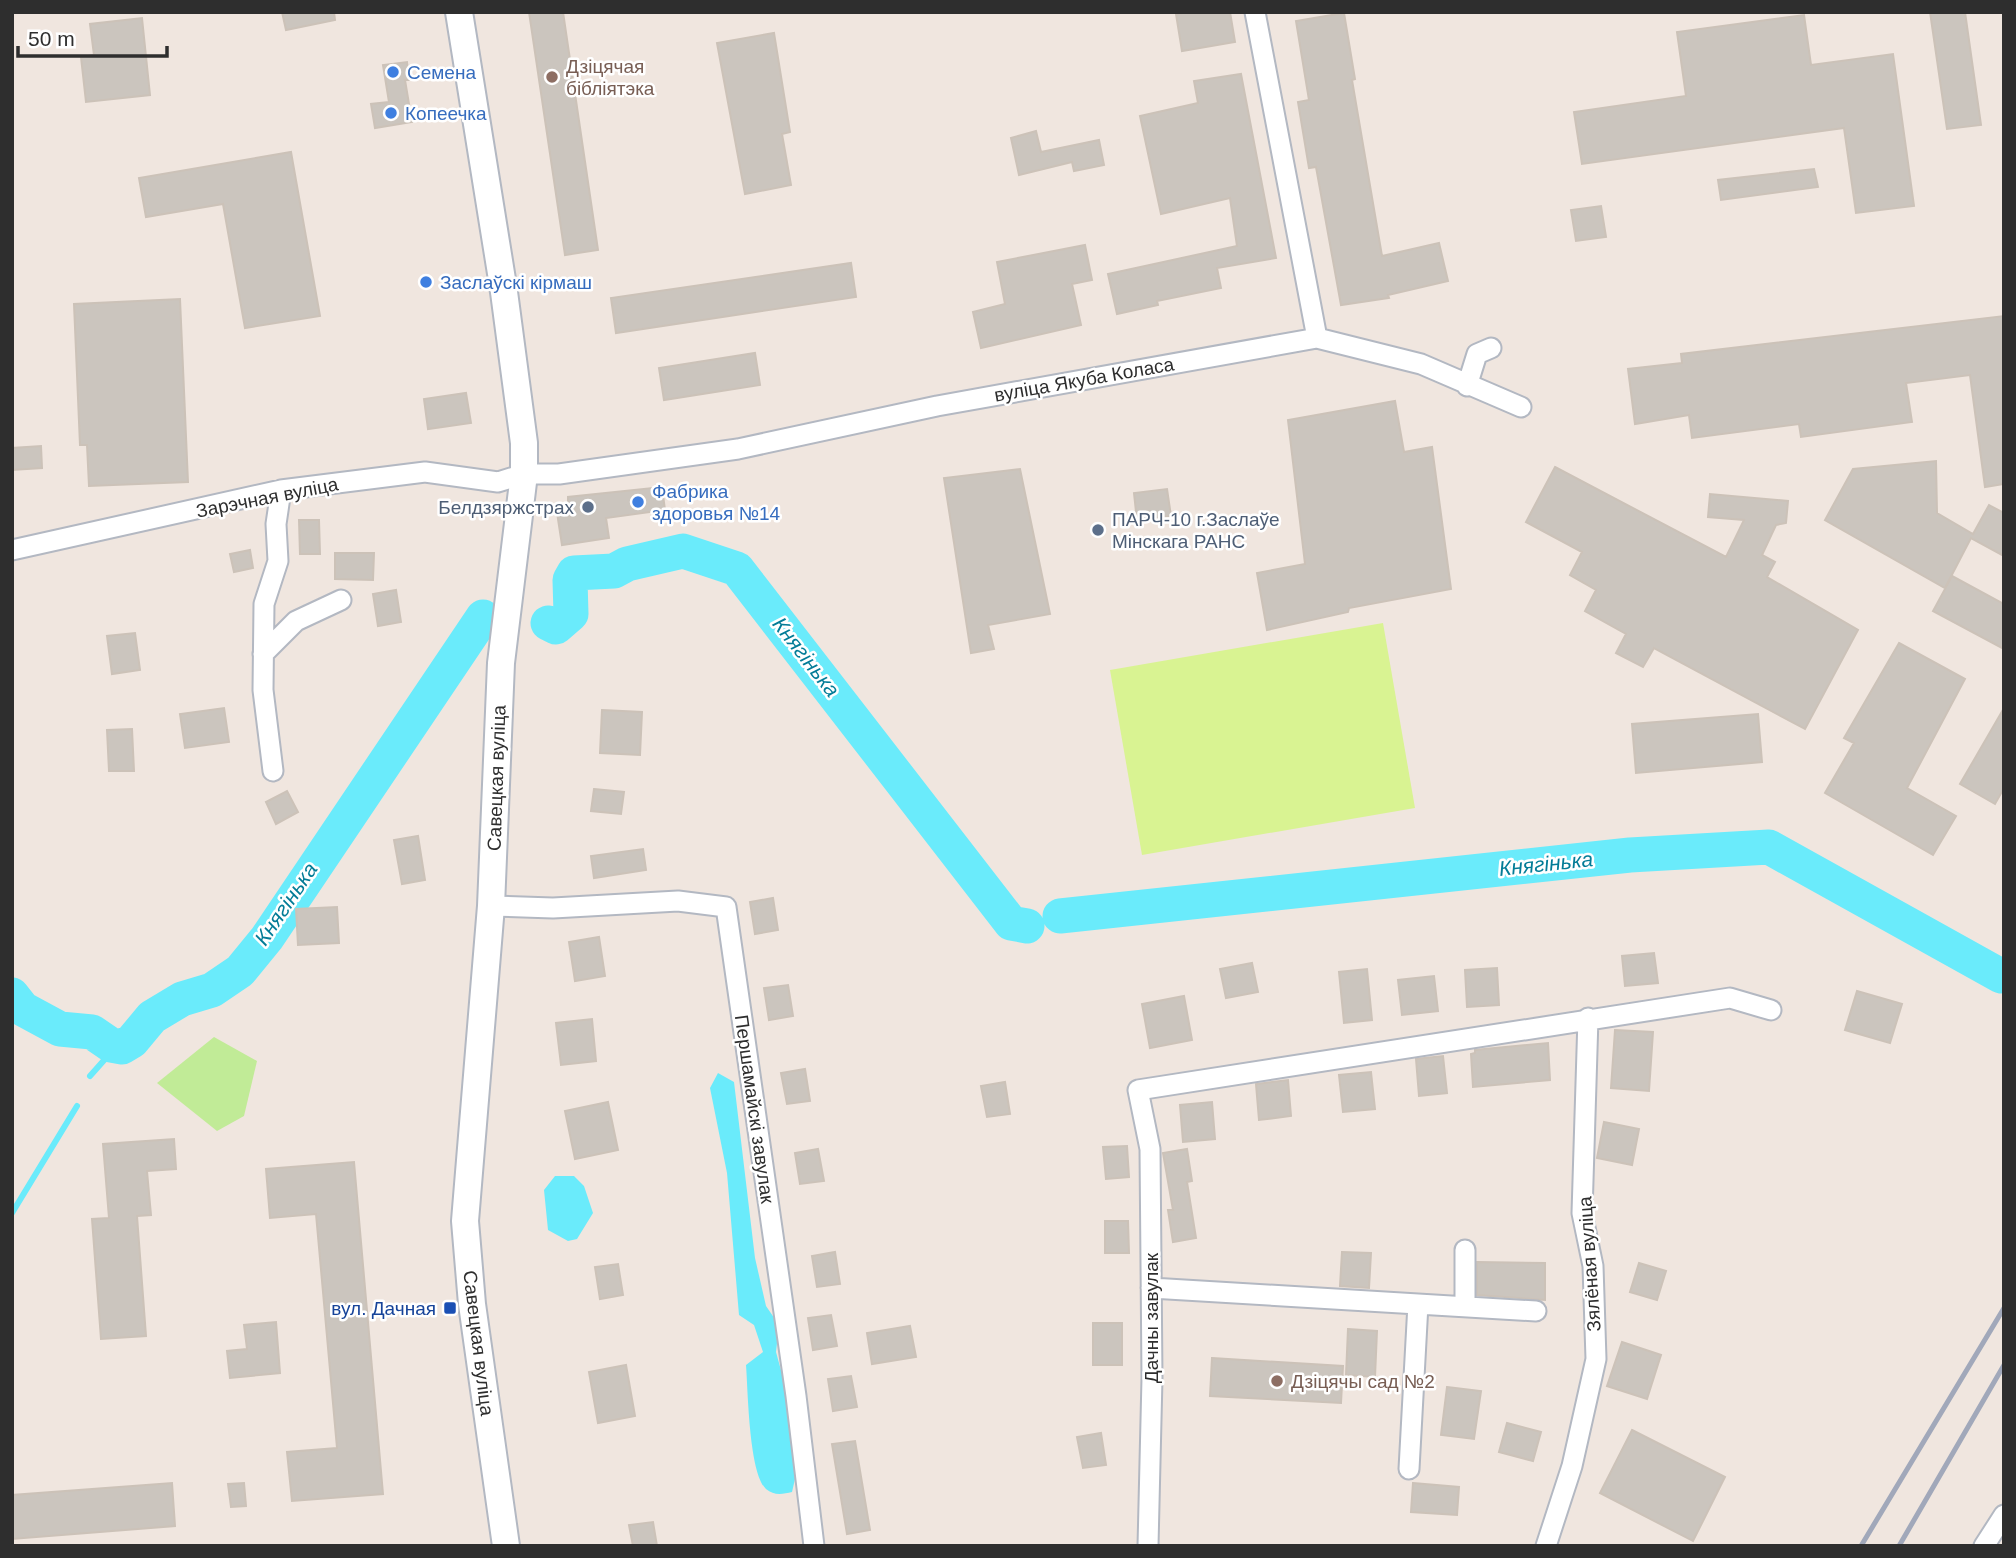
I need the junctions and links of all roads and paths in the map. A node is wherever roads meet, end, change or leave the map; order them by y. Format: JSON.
{"nodes":[{"id":1,"x":459,"y":12,"type":"edge"},
{"id":2,"x":1255,"y":12,"type":"edge"},
{"id":3,"x":1317,"y":338,"type":"junction"},
{"id":4,"x":1491,"y":348,"type":"dead end"},
{"id":5,"x":1466,"y":386,"type":"junction"},
{"id":6,"x":1521,"y":407,"type":"dead end"},
{"id":7,"x":524,"y":474,"type":"junction"},
{"id":8,"x":281,"y":490,"type":"junction"},
{"id":9,"x":12,"y":550,"type":"edge"},
{"id":10,"x":341,"y":600,"type":"dead end"},
{"id":11,"x":263,"y":654,"type":"junction"},
{"id":12,"x":273,"y":771,"type":"dead end"},
{"id":13,"x":491,"y":906,"type":"junction"},
{"id":14,"x":1771,"y":1010,"type":"dead end"},
{"id":15,"x":1588,"y":1018,"type":"junction"},
{"id":16,"x":1465,"y":1250,"type":"dead end"},
{"id":17,"x":1151,"y":1288,"type":"junction"},
{"id":18,"x":1418,"y":1304,"type":"junction"},
{"id":19,"x":1465,"y":1306,"type":"junction"},
{"id":20,"x":1536,"y":1311,"type":"dead end"},
{"id":21,"x":1409,"y":1469,"type":"dead end"},
{"id":22,"x":2004,"y":1516,"type":"edge"},
{"id":23,"x":506,"y":1546,"type":"edge"},
{"id":24,"x":814,"y":1546,"type":"edge"},
{"id":25,"x":1148,"y":1546,"type":"edge"},
{"id":26,"x":1546,"y":1546,"type":"edge"},
{"id":27,"x":1984,"y":1546,"type":"edge"}],
"edges":[{"from":1,"to":7,"type":"main road","name":"Савецкая вуліца"},
{"from":2,"to":3,"type":"street"},
{"from":3,"to":5,"type":"street"},
{"from":3,"to":7,"type":"street","name":"вуліца Якуба Коласа"},
{"from":4,"to":5,"type":"street"},
{"from":5,"to":6,"type":"street"},
{"from":7,"to":8,"type":"street","name":"Зарэчная вуліца"},
{"from":7,"to":13,"type":"main road","name":"Савецкая вуліца"},
{"from":8,"to":9,"type":"street","name":"Зарэчная вуліца"},
{"from":8,"to":11,"type":"street"},
{"from":10,"to":11,"type":"street"},
{"from":11,"to":12,"type":"street"},
{"from":13,"to":23,"type":"main road","name":"Савецкая вуліца"},
{"from":13,"to":24,"type":"street","name":"Першамайскі завулак"},
{"from":14,"to":15,"type":"street"},
{"from":15,"to":17,"type":"street","name":"Дачны завулак"},
{"from":15,"to":26,"type":"street","name":"Зялёная вуліца"},
{"from":16,"to":19,"type":"street"},
{"from":17,"to":18,"type":"street"},
{"from":17,"to":25,"type":"street","name":"Дачны завулак"},
{"from":18,"to":19,"type":"street"},
{"from":18,"to":21,"type":"street"},
{"from":19,"to":20,"type":"street"},
{"from":22,"to":27,"type":"street"}]}
